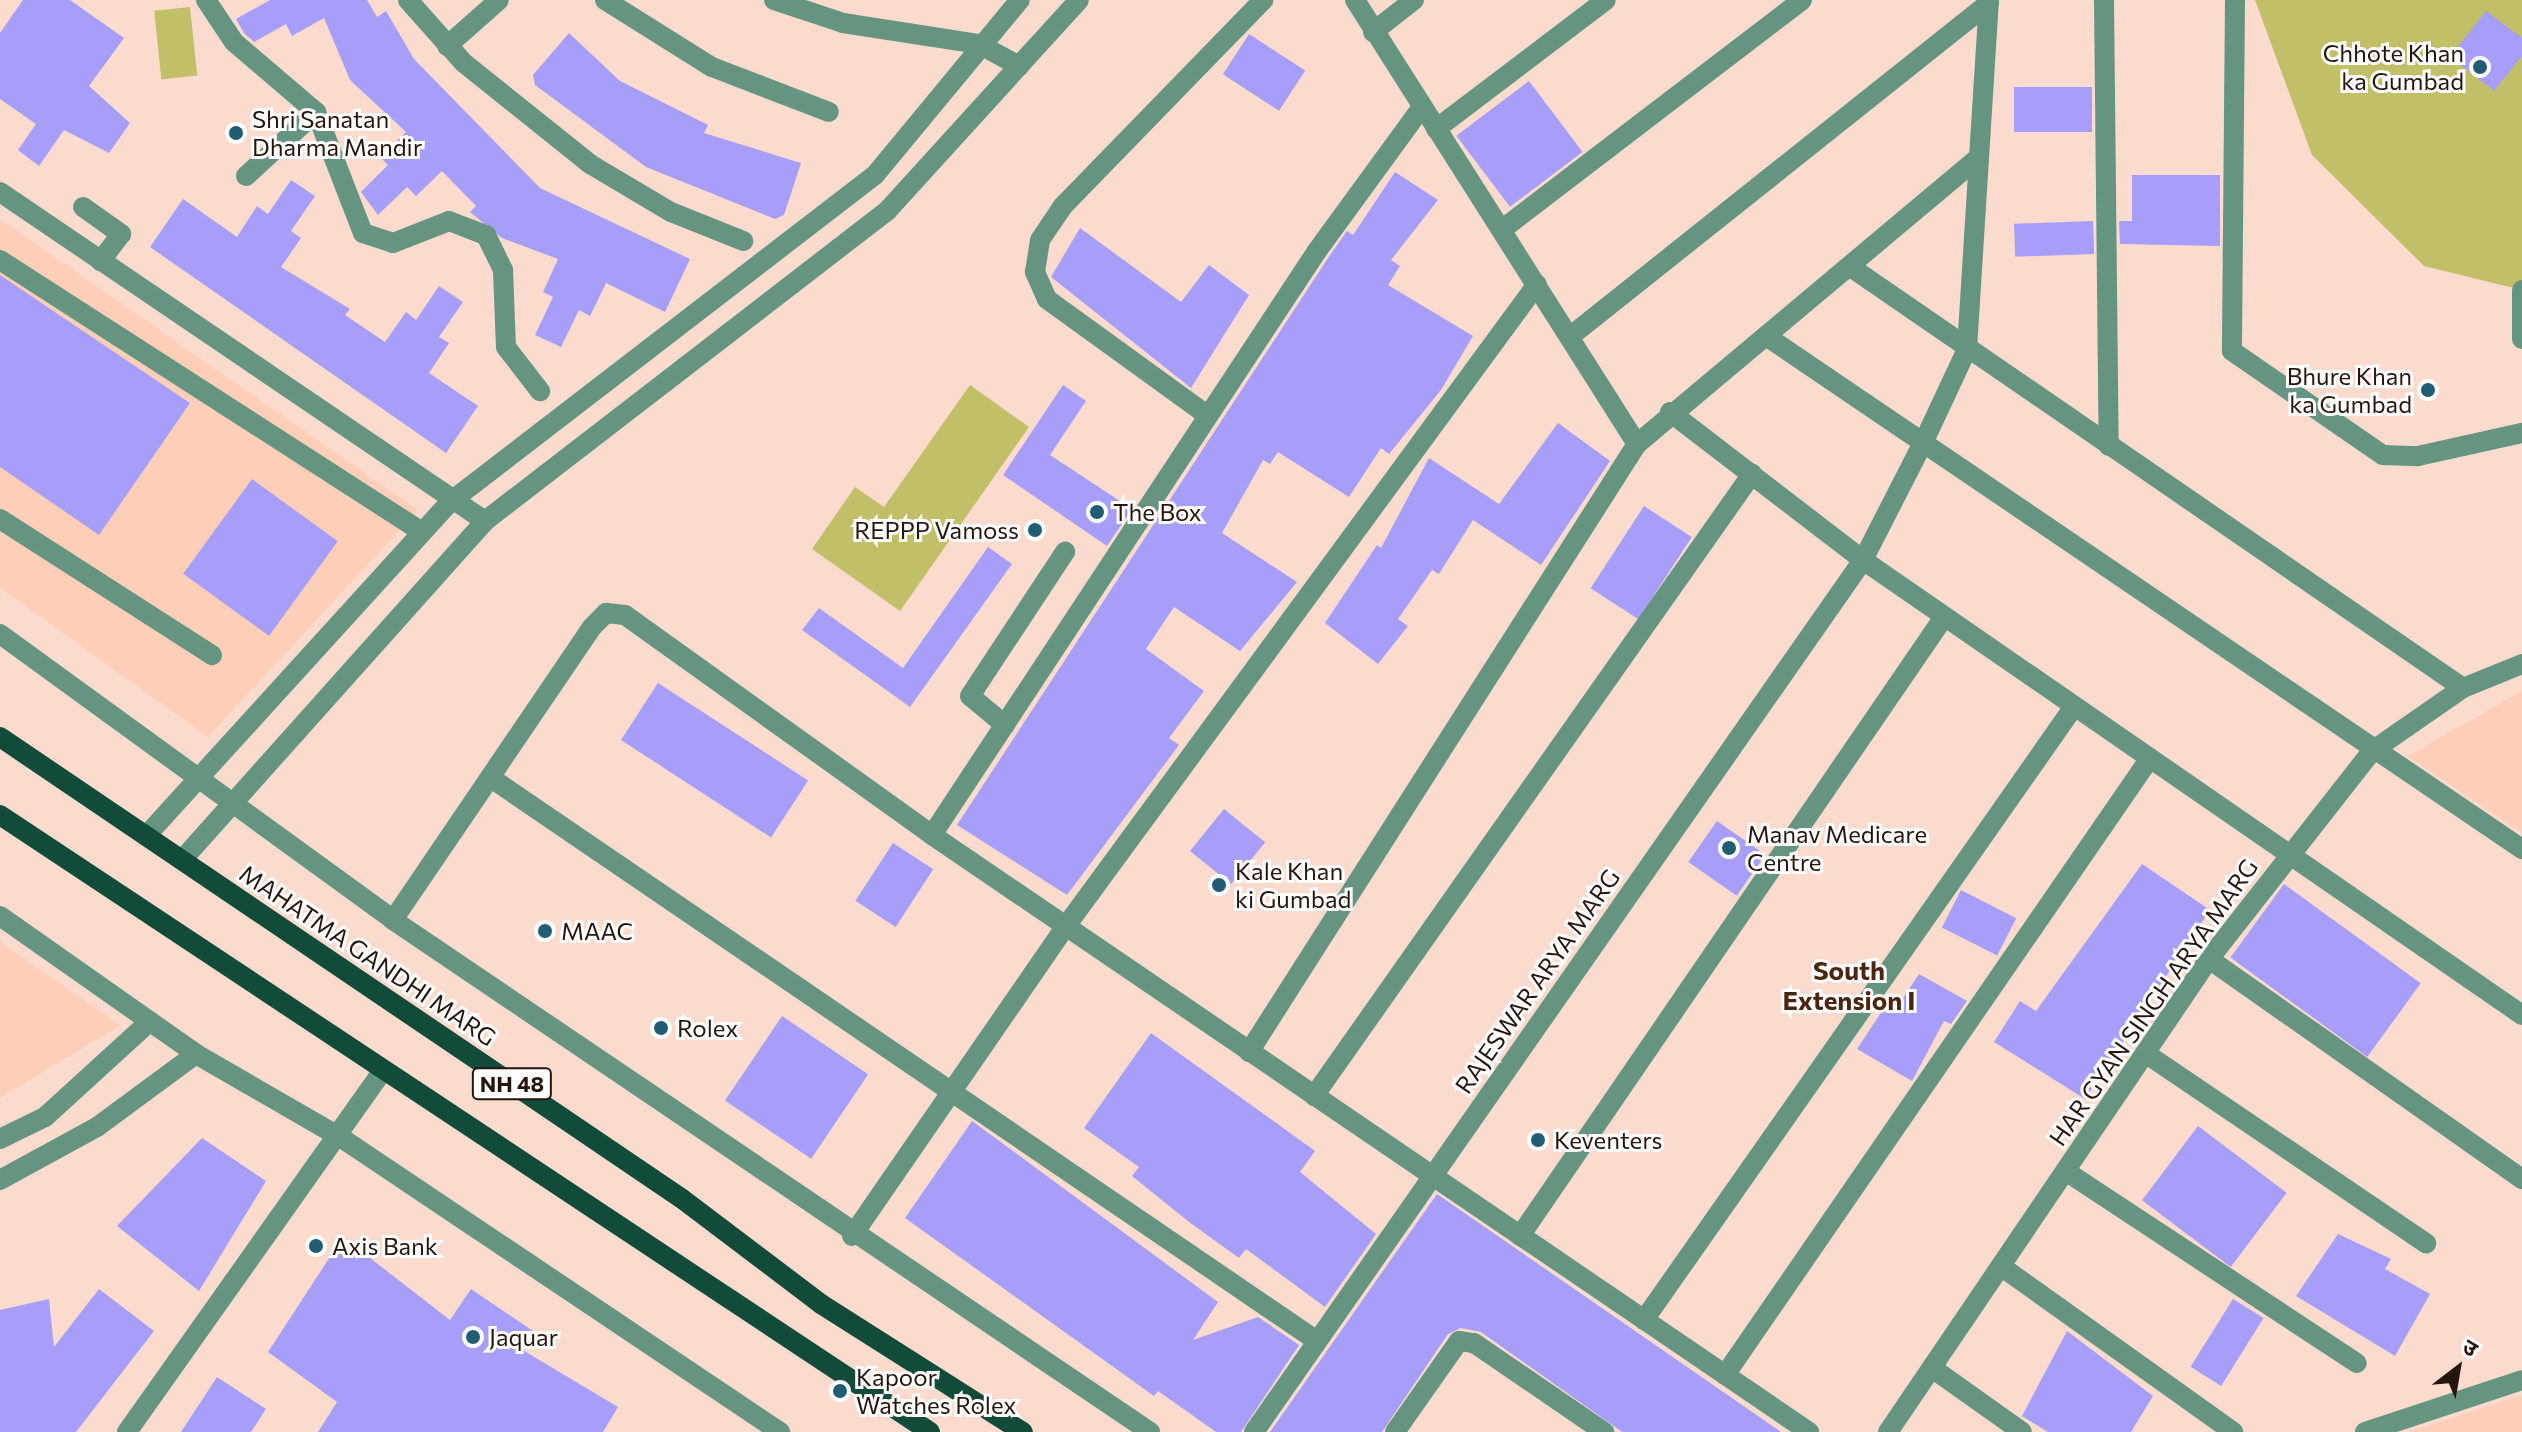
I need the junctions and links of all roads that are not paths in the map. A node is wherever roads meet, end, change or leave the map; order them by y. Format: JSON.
{"nodes":[{"id":1,"x":206,"y":0,"type":"edge"},
{"id":2,"x":408,"y":0,"type":"edge"},
{"id":3,"x":499,"y":0,"type":"edge"},
{"id":4,"x":605,"y":0,"type":"edge"},
{"id":5,"x":774,"y":0,"type":"edge"},
{"id":6,"x":1020,"y":0,"type":"edge"},
{"id":7,"x":1079,"y":0,"type":"edge"},
{"id":8,"x":1263,"y":0,"type":"edge"},
{"id":9,"x":1355,"y":0,"type":"edge"},
{"id":10,"x":1414,"y":0,"type":"edge"},
{"id":11,"x":1606,"y":0,"type":"edge"},
{"id":12,"x":1802,"y":0,"type":"edge"},
{"id":13,"x":2104,"y":0,"type":"edge"},
{"id":14,"x":2235,"y":0,"type":"edge"},
{"id":15,"x":1989,"y":2,"type":"edge"},
{"id":16,"x":1373,"y":32,"type":"junction"},
{"id":17,"x":979,"y":44,"type":"junction"},
{"id":18,"x":447,"y":46,"type":"junction"},
{"id":19,"x":1019,"y":66,"type":"junction"},
{"id":20,"x":1422,"y":107,"type":"junction"},
{"id":21,"x":316,"y":112,"type":"junction"},
{"id":22,"x":829,"y":112,"type":"dead end"},
{"id":23,"x":1436,"y":129,"type":"junction"},
{"id":24,"x":1979,"y":157,"type":"junction"},
{"id":25,"x":246,"y":176,"type":"dead end"},
{"id":26,"x":0,"y":192,"type":"edge"},
{"id":27,"x":83,"y":207,"type":"dead end"},
{"id":28,"x":1504,"y":228,"type":"junction"},
{"id":29,"x":743,"y":241,"type":"dead end"},
{"id":30,"x":0,"y":260,"type":"edge"},
{"id":31,"x":101,"y":261,"type":"junction"},
{"id":32,"x":1852,"y":268,"type":"junction"},
{"id":33,"x":1537,"y":284,"type":"junction"},
{"id":34,"x":2522,"y":290,"type":"edge"},
{"id":35,"x":1572,"y":335,"type":"junction"},
{"id":36,"x":1766,"y":336,"type":"junction"},
{"id":37,"x":2522,"y":339,"type":"edge"},
{"id":38,"x":1967,"y":349,"type":"junction"},
{"id":39,"x":540,"y":391,"type":"dead end"},
{"id":40,"x":1670,"y":412,"type":"junction"},
{"id":41,"x":1207,"y":415,"type":"junction"},
{"id":42,"x":2522,"y":433,"type":"edge"},
{"id":43,"x":1924,"y":441,"type":"junction"},
{"id":44,"x":1637,"y":444,"type":"junction"},
{"id":45,"x":2109,"y":446,"type":"junction"},
{"id":46,"x":1752,"y":474,"type":"junction"},
{"id":47,"x":450,"y":502,"type":"junction"},
{"id":48,"x":0,"y":519,"type":"edge"},
{"id":49,"x":485,"y":521,"type":"junction"},
{"id":50,"x":422,"y":532,"type":"junction"},
{"id":51,"x":1065,"y":552,"type":"dead end"},
{"id":52,"x":1863,"y":560,"type":"junction"},
{"id":53,"x":1944,"y":617,"type":"junction"},
{"id":54,"x":0,"y":634,"type":"edge"},
{"id":55,"x":212,"y":655,"type":"dead end"},
{"id":56,"x":2522,"y":664,"type":"edge"},
{"id":57,"x":2463,"y":688,"type":"junction"},
{"id":58,"x":2073,"y":708,"type":"junction"},
{"id":59,"x":1005,"y":725,"type":"junction"},
{"id":60,"x":0,"y":737,"type":"edge"},
{"id":61,"x":2372,"y":751,"type":"junction"},
{"id":62,"x":2148,"y":761,"type":"junction"},
{"id":63,"x":200,"y":774,"type":"junction"},
{"id":64,"x":494,"y":780,"type":"junction"},
{"id":65,"x":235,"y":799,"type":"junction"},
{"id":66,"x":0,"y":815,"type":"edge"},
{"id":67,"x":932,"y":835,"type":"junction"},
{"id":68,"x":146,"y":836,"type":"junction"},
{"id":69,"x":2522,"y":849,"type":"edge"},
{"id":70,"x":2285,"y":858,"type":"junction"},
{"id":71,"x":182,"y":860,"type":"junction"},
{"id":72,"x":0,"y":916,"type":"edge"},
{"id":73,"x":393,"y":920,"type":"junction"},
{"id":74,"x":1066,"y":926,"type":"junction"},
{"id":75,"x":2209,"y":959,"type":"junction"},
{"id":76,"x":2522,"y":1015,"type":"edge"},
{"id":77,"x":150,"y":1021,"type":"junction"},
{"id":78,"x":1249,"y":1052,"type":"junction"},
{"id":79,"x":196,"y":1054,"type":"junction"},
{"id":80,"x":2148,"y":1055,"type":"junction"},
{"id":81,"x":382,"y":1072,"type":"junction"},
{"id":82,"x":949,"y":1091,"type":"junction"},
{"id":83,"x":1314,"y":1096,"type":"junction"},
{"id":84,"x":340,"y":1137,"type":"junction"},
{"id":85,"x":0,"y":1139,"type":"edge"},
{"id":86,"x":2067,"y":1172,"type":"junction"},
{"id":87,"x":1432,"y":1177,"type":"junction"},
{"id":88,"x":2522,"y":1179,"type":"edge"},
{"id":89,"x":0,"y":1180,"type":"edge"},
{"id":90,"x":852,"y":1236,"type":"junction"},
{"id":91,"x":1520,"y":1236,"type":"junction"},
{"id":92,"x":2426,"y":1243,"type":"dead end"},
{"id":93,"x":2002,"y":1267,"type":"junction"},
{"id":94,"x":1644,"y":1320,"type":"junction"},
{"id":95,"x":1317,"y":1341,"type":"junction"},
{"id":96,"x":2357,"y":1363,"type":"dead end"},
{"id":97,"x":1932,"y":1368,"type":"junction"},
{"id":98,"x":1725,"y":1375,"type":"junction"},
{"id":99,"x":2522,"y":1380,"type":"edge"},
{"id":100,"x":127,"y":1432,"type":"edge"},
{"id":101,"x":780,"y":1432,"type":"edge"},
{"id":102,"x":930,"y":1432,"type":"edge"},
{"id":103,"x":1023,"y":1432,"type":"edge"},
{"id":104,"x":1150,"y":1432,"type":"edge"},
{"id":105,"x":1254,"y":1432,"type":"edge"},
{"id":106,"x":1395,"y":1432,"type":"edge"},
{"id":107,"x":1604,"y":1432,"type":"edge"},
{"id":108,"x":1809,"y":1432,"type":"edge"},
{"id":109,"x":1888,"y":1432,"type":"edge"},
{"id":110,"x":2022,"y":1432,"type":"edge"},
{"id":111,"x":2233,"y":1432,"type":"edge"},
{"id":112,"x":2365,"y":1432,"type":"edge"}],
"edges":[{"from":1,"to":21,"type":"street"},
{"from":2,"to":18,"type":"street"},
{"from":3,"to":18,"type":"street"},
{"from":4,"to":22,"type":"street"},
{"from":5,"to":17,"type":"street"},
{"from":6,"to":17,"type":"street"},
{"from":7,"to":19,"type":"street"},
{"from":8,"to":41,"type":"street"},
{"from":9,"to":16,"type":"street"},
{"from":10,"to":16,"type":"street"},
{"from":11,"to":23,"type":"street"},
{"from":12,"to":28,"type":"street"},
{"from":13,"to":45,"type":"street"},
{"from":14,"to":42,"type":"street"},
{"from":15,"to":24,"type":"street"},
{"from":15,"to":35,"type":"street"},
{"from":16,"to":20,"type":"street"},
{"from":17,"to":19,"type":"street"},
{"from":17,"to":47,"type":"street"},
{"from":18,"to":29,"type":"street"},
{"from":19,"to":49,"type":"street"},
{"from":20,"to":23,"type":"street"},
{"from":20,"to":41,"type":"street"},
{"from":21,"to":25,"type":"street"},
{"from":21,"to":39,"type":"street"},
{"from":23,"to":28,"type":"street"},
{"from":24,"to":32,"type":"street"},
{"from":24,"to":38,"type":"street"},
{"from":26,"to":31,"type":"street"},
{"from":27,"to":31,"type":"street"},
{"from":28,"to":33,"type":"street"},
{"from":30,"to":50,"type":"street"},
{"from":31,"to":47,"type":"street"},
{"from":32,"to":36,"type":"street"},
{"from":32,"to":38,"type":"street"},
{"from":33,"to":35,"type":"street"},
{"from":33,"to":74,"type":"street"},
{"from":34,"to":37,"type":"street"},
{"from":35,"to":44,"type":"street"},
{"from":36,"to":40,"type":"street"},
{"from":36,"to":43,"type":"street"},
{"from":38,"to":43,"type":"street","name":"RAJESWAR ARYA MARG"},
{"from":38,"to":45,"type":"street"},
{"from":40,"to":44,"type":"street"},
{"from":40,"to":46,"type":"street"},
{"from":41,"to":59,"type":"street"},
{"from":43,"to":52,"type":"street","name":"RAJESWAR ARYA MARG"},
{"from":43,"to":61,"type":"street"},
{"from":44,"to":78,"type":"street"},
{"from":45,"to":57,"type":"street"},
{"from":46,"to":52,"type":"street"},
{"from":46,"to":83,"type":"street"},
{"from":47,"to":49,"type":"street"},
{"from":47,"to":50,"type":"street"},
{"from":48,"to":55,"type":"street"},
{"from":49,"to":65,"type":"street"},
{"from":50,"to":63,"type":"street"},
{"from":51,"to":59,"type":"street"},
{"from":52,"to":53,"type":"street"},
{"from":52,"to":87,"type":"street","name":"RAJESWAR ARYA MARG"},
{"from":53,"to":58,"type":"street"},
{"from":53,"to":91,"type":"street"},
{"from":54,"to":63,"type":"street"},
{"from":56,"to":57,"type":"street","name":"HAR GYAN SINGH ARYA MARG"},
{"from":57,"to":61,"type":"street","name":"HAR GYAN SINGH ARYA MARG"},
{"from":58,"to":62,"type":"street"},
{"from":58,"to":94,"type":"street"},
{"from":59,"to":67,"type":"street"},
{"from":60,"to":68,"type":"main road","name":"MAHATMA GANDHI MARG","number":"NH 48"},
{"from":61,"to":69,"type":"street"},
{"from":61,"to":70,"type":"street","name":"HAR GYAN SINGH ARYA MARG"},
{"from":62,"to":70,"type":"street"},
{"from":62,"to":98,"type":"street"},
{"from":63,"to":65,"type":"street"},
{"from":63,"to":68,"type":"street"},
{"from":64,"to":67,"type":"street"},
{"from":64,"to":73,"type":"street"},
{"from":64,"to":82,"type":"street"},
{"from":65,"to":71,"type":"street"},
{"from":65,"to":73,"type":"street"},
{"from":66,"to":81,"type":"main road","number":"NH 48"},
{"from":67,"to":74,"type":"street"},
{"from":68,"to":71,"type":"main road","name":"MAHATMA GANDHI MARG","number":"NH 48"},
{"from":70,"to":75,"type":"street","name":"HAR GYAN SINGH ARYA MARG"},
{"from":70,"to":76,"type":"street"},
{"from":71,"to":103,"type":"main road","name":"MAHATMA GANDHI MARG","number":"NH 48"},
{"from":72,"to":77,"type":"street"},
{"from":73,"to":90,"type":"street"},
{"from":74,"to":78,"type":"street"},
{"from":74,"to":82,"type":"street"},
{"from":75,"to":80,"type":"street","name":"HAR GYAN SINGH ARYA MARG"},
{"from":75,"to":88,"type":"street"},
{"from":77,"to":79,"type":"street"},
{"from":77,"to":85,"type":"street"},
{"from":78,"to":83,"type":"street"},
{"from":79,"to":84,"type":"street"},
{"from":79,"to":89,"type":"street"},
{"from":80,"to":86,"type":"street","name":"HAR GYAN SINGH ARYA MARG"},
{"from":80,"to":92,"type":"street"},
{"from":81,"to":84,"type":"street"},
{"from":81,"to":102,"type":"main road","number":"NH 48"},
{"from":82,"to":90,"type":"street"},
{"from":82,"to":95,"type":"street"},
{"from":83,"to":87,"type":"street"},
{"from":84,"to":100,"type":"street"},
{"from":84,"to":101,"type":"street"},
{"from":86,"to":93,"type":"street","name":"HAR GYAN SINGH ARYA MARG"},
{"from":86,"to":96,"type":"street"},
{"from":87,"to":91,"type":"street"},
{"from":87,"to":95,"type":"street","name":"RAJESWAR ARYA MARG"},
{"from":90,"to":104,"type":"street"},
{"from":91,"to":94,"type":"street"},
{"from":93,"to":97,"type":"street","name":"HAR GYAN SINGH ARYA MARG"},
{"from":93,"to":111,"type":"street"},
{"from":94,"to":98,"type":"street"},
{"from":95,"to":105,"type":"street","name":"RAJESWAR ARYA MARG"},
{"from":97,"to":109,"type":"street","name":"HAR GYAN SINGH ARYA MARG"},
{"from":97,"to":110,"type":"street"},
{"from":98,"to":108,"type":"street"},
{"from":99,"to":112,"type":"street"},
{"from":106,"to":107,"type":"street"}]}
